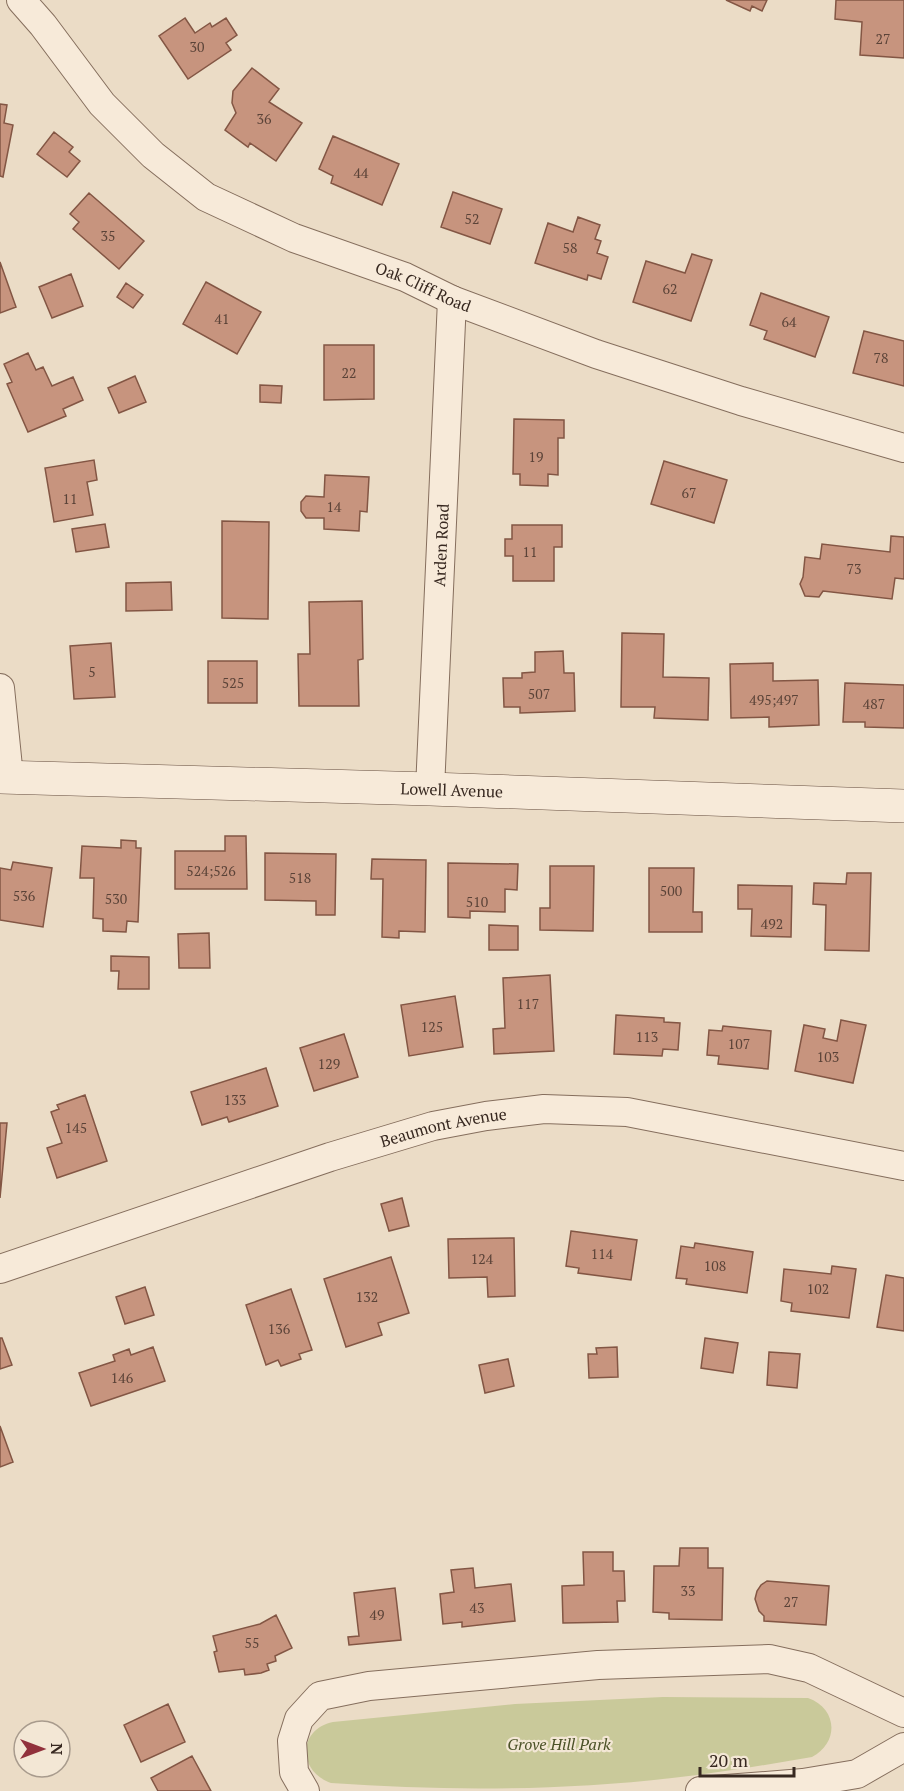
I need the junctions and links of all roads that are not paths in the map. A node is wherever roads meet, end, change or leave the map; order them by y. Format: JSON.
{"nodes":[{"id":1,"x":21,"y":0,"type":"edge"},
{"id":2,"x":452,"y":300,"type":"junction"},
{"id":3,"x":904,"y":448,"type":"edge"},
{"id":4,"x":0,"y":688,"type":"edge"},
{"id":5,"x":5,"y":777,"type":"edge"},
{"id":6,"x":430,"y":789,"type":"junction"},
{"id":7,"x":904,"y":806,"type":"edge"},
{"id":8,"x":904,"y":1166,"type":"edge"},
{"id":9,"x":0,"y":1269,"type":"edge"},
{"id":10,"x":904,"y":1713,"type":"edge"},
{"id":11,"x":904,"y":1747,"type":"edge"},
{"id":12,"x":304,"y":1791,"type":"edge"},
{"id":13,"x":700,"y":1791,"type":"edge"}],
"edges":[{"from":1,"to":2,"type":"street","name":"Oak Cliff Road"},
{"from":2,"to":3,"type":"street","name":"Oak Cliff Road"},
{"from":2,"to":6,"type":"street","name":"Arden Road"},
{"from":4,"to":5,"type":"street"},
{"from":5,"to":6,"type":"street","name":"Lowell Avenue"},
{"from":6,"to":7,"type":"street","name":"Lowell Avenue"},
{"from":8,"to":9,"type":"street","name":"Beaumont Avenue"},
{"from":10,"to":12,"type":"street"},
{"from":11,"to":13,"type":"street"}]}
